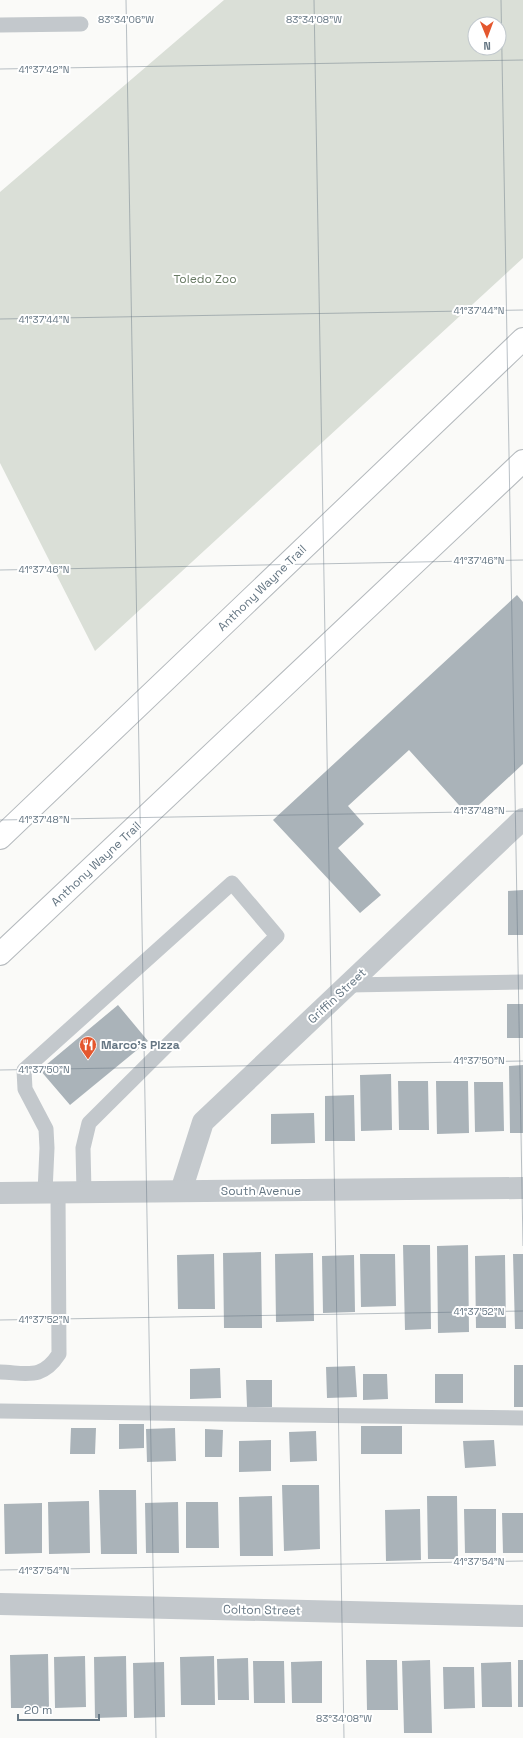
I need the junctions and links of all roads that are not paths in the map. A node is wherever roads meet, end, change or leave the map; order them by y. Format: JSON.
{"nodes":[{"id":1,"x":81,"y":24,"type":"dead end"},
{"id":2,"x":0,"y":25,"type":"edge"},
{"id":3,"x":523,"y":339,"type":"edge"},
{"id":4,"x":523,"y":461,"type":"edge"},
{"id":5,"x":22,"y":817,"type":"junction"},
{"id":6,"x":523,"y":819,"type":"edge"},
{"id":7,"x":0,"y":838,"type":"edge"},
{"id":8,"x":0,"y":847,"type":"edge"},
{"id":9,"x":0,"y":954,"type":"edge"},
{"id":10,"x":523,"y":982,"type":"edge"},
{"id":11,"x":348,"y":985,"type":"junction"},
{"id":12,"x":523,"y":1188,"type":"edge"},
{"id":13,"x":181,"y":1191,"type":"junction"},
{"id":14,"x":51,"y":1192,"type":"junction"},
{"id":15,"x":84,"y":1192,"type":"junction"},
{"id":16,"x":0,"y":1193,"type":"edge"},
{"id":17,"x":0,"y":1372,"type":"edge"},
{"id":18,"x":0,"y":1411,"type":"edge"},
{"id":19,"x":523,"y":1418,"type":"edge"},
{"id":20,"x":0,"y":1604,"type":"edge"},
{"id":21,"x":523,"y":1616,"type":"edge"}],
"edges":[{"from":1,"to":2,"type":"lane"},
{"from":3,"to":5,"type":"highway","name":"Anthony Wayne Trail"},
{"from":4,"to":9,"type":"highway","name":"Anthony Wayne Trail"},
{"from":5,"to":7,"type":"highway","name":"Anthony Wayne Trail"},
{"from":5,"to":8,"type":"highway"},
{"from":6,"to":11,"type":"street","name":"Griffin Street"},
{"from":10,"to":11,"type":"lane"},
{"from":11,"to":13,"type":"street","name":"Griffin Street"},
{"from":12,"to":13,"type":"street","name":"South Avenue"},
{"from":13,"to":15,"type":"street","name":"South Avenue"},
{"from":14,"to":15,"type":"street","name":"South Avenue"},
{"from":14,"to":15,"type":"lane"},
{"from":14,"to":16,"type":"street","name":"South Avenue"},
{"from":14,"to":17,"type":"lane"},
{"from":18,"to":19,"type":"lane"},
{"from":20,"to":21,"type":"street","name":"Colton Street"}]}
